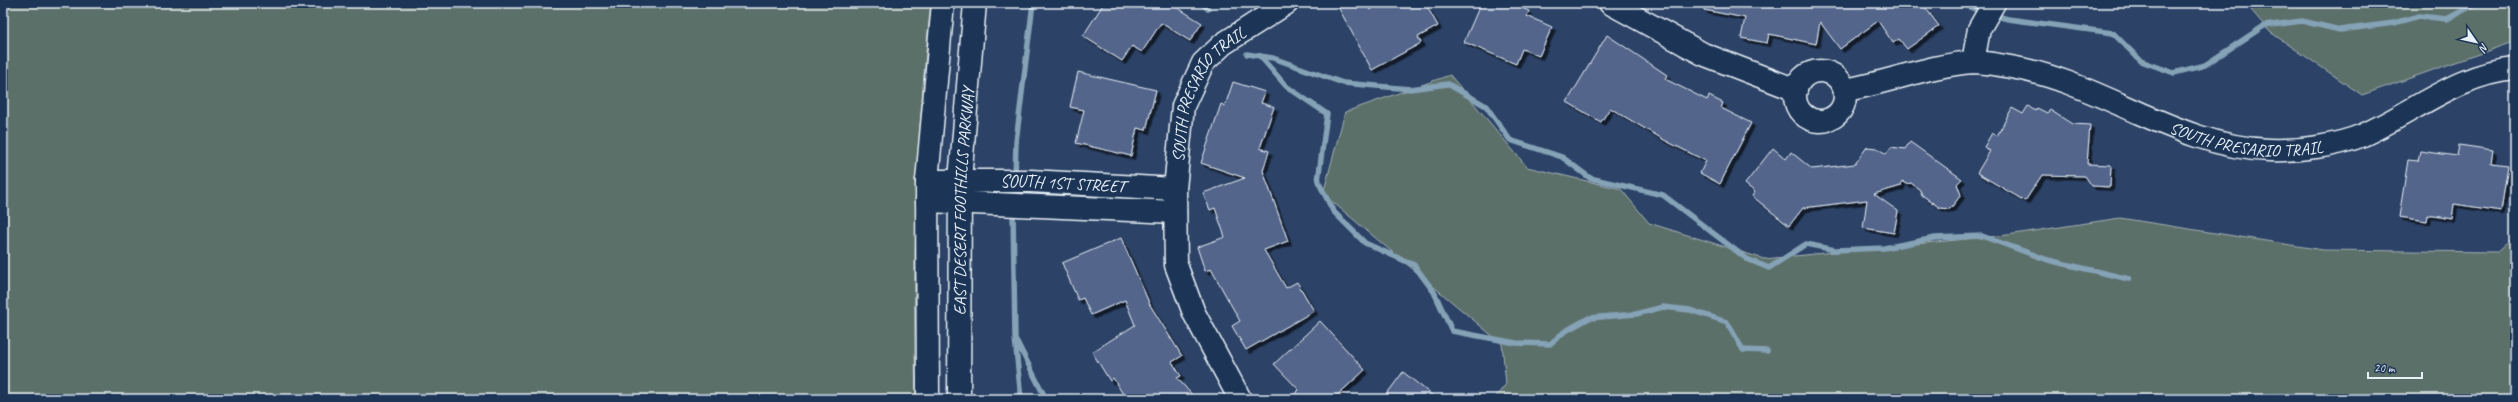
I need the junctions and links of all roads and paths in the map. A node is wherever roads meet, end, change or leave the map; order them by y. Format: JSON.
{"nodes":[{"id":1,"x":943,"y":3,"type":"edge"},
{"id":2,"x":975,"y":3,"type":"edge"},
{"id":3,"x":1287,"y":3,"type":"edge"},
{"id":4,"x":1610,"y":3,"type":"edge"},
{"id":5,"x":1994,"y":3,"type":"edge"},
{"id":6,"x":1973,"y":62,"type":"junction"},
{"id":7,"x":2515,"y":69,"type":"edge"},
{"id":8,"x":1796,"y":90,"type":"junction"},
{"id":9,"x":1845,"y":90,"type":"junction"},
{"id":10,"x":960,"y":180,"type":"junction"},
{"id":11,"x":1175,"y":189,"type":"junction"},
{"id":12,"x":927,"y":191,"type":"junction"},
{"id":13,"x":960,"y":203,"type":"junction"},
{"id":14,"x":1175,"y":212,"type":"junction"},
{"id":15,"x":928,"y":399,"type":"edge"},
{"id":16,"x":960,"y":399,"type":"edge"},
{"id":17,"x":1240,"y":399,"type":"edge"}],
"edges":[{"from":1,"to":12,"type":"street","name":"EAST DESERT FOOTHILLS PARKWAY"},
{"from":2,"to":10,"type":"street","name":"EAST DESERT FOOTHILLS PARKWAY"},
{"from":3,"to":11,"type":"street","name":"SOUTH PRESARIO TRAIL"},
{"from":4,"to":8,"type":"street"},
{"from":5,"to":6,"type":"street"},
{"from":6,"to":7,"type":"street","name":"SOUTH PRESARIO TRAIL"},
{"from":6,"to":9,"type":"street","name":"SOUTH PRESARIO TRAIL"},
{"from":8,"to":9,"type":"street"},
{"from":8,"to":9,"type":"street"},
{"from":10,"to":11,"type":"street","name":"SOUTH 1ST STREET"},
{"from":10,"to":12,"type":"street","name":"SOUTH 1ST STREET"},
{"from":10,"to":13,"type":"street","name":"EAST DESERT FOOTHILLS PARKWAY"},
{"from":11,"to":14,"type":"street"},
{"from":12,"to":13,"type":"street","name":"SOUTH 1ST STREET"},
{"from":12,"to":15,"type":"street","name":"EAST DESERT FOOTHILLS PARKWAY"},
{"from":13,"to":14,"type":"street","name":"SOUTH 1ST STREET"},
{"from":13,"to":16,"type":"street","name":"EAST DESERT FOOTHILLS PARKWAY"},
{"from":14,"to":17,"type":"street"}]}
